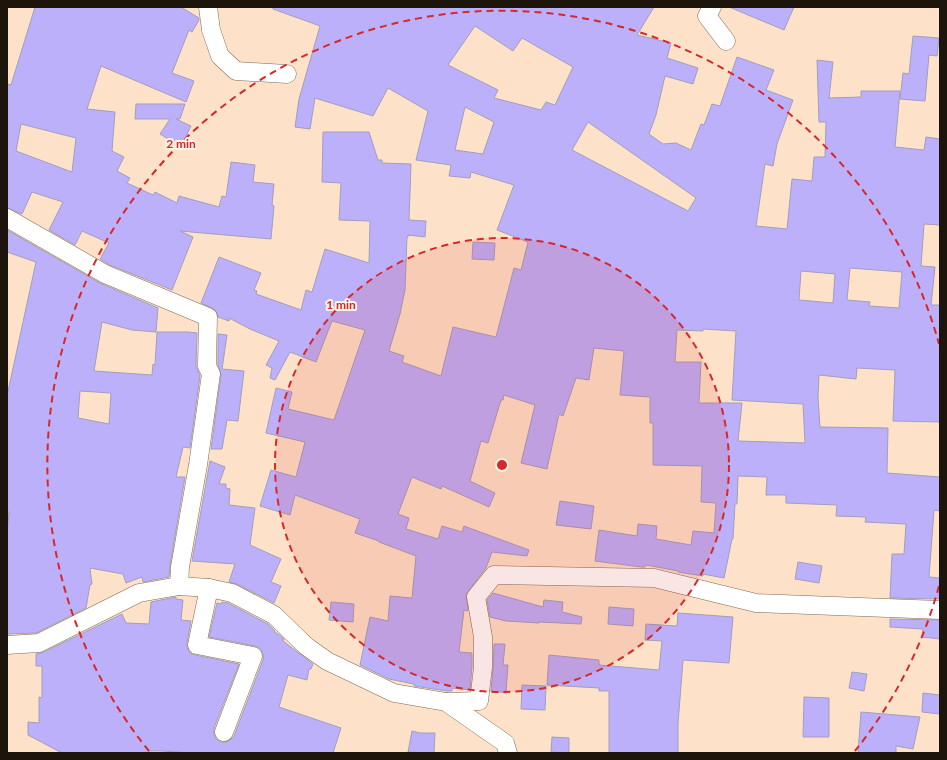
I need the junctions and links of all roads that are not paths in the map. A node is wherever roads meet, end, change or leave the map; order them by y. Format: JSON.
{"nodes":[{"id":1,"x":208,"y":7,"type":"edge"},
{"id":2,"x":712,"y":7,"type":"edge"},
{"id":3,"x":726,"y":41,"type":"dead end"},
{"id":4,"x":287,"y":74,"type":"dead end"},
{"id":5,"x":7,"y":218,"type":"edge"},
{"id":6,"x":179,"y":586,"type":"junction"},
{"id":7,"x":208,"y":588,"type":"junction"},
{"id":8,"x":940,"y":610,"type":"edge"},
{"id":9,"x":7,"y":645,"type":"edge"},
{"id":10,"x":7,"y":650,"type":"edge"},
{"id":11,"x":446,"y":702,"type":"junction"},
{"id":12,"x":224,"y":732,"type":"dead end"},
{"id":13,"x":508,"y":753,"type":"edge"}],
"edges":[{"from":1,"to":4,"type":"street"},
{"from":2,"to":3,"type":"street"},
{"from":5,"to":6,"type":"street"},
{"from":6,"to":7,"type":"street"},
{"from":6,"to":9,"type":"street"},
{"from":7,"to":11,"type":"street"},
{"from":7,"to":12,"type":"street"},
{"from":8,"to":11,"type":"street"},
{"from":9,"to":10,"type":"street"},
{"from":11,"to":13,"type":"street"}]}
